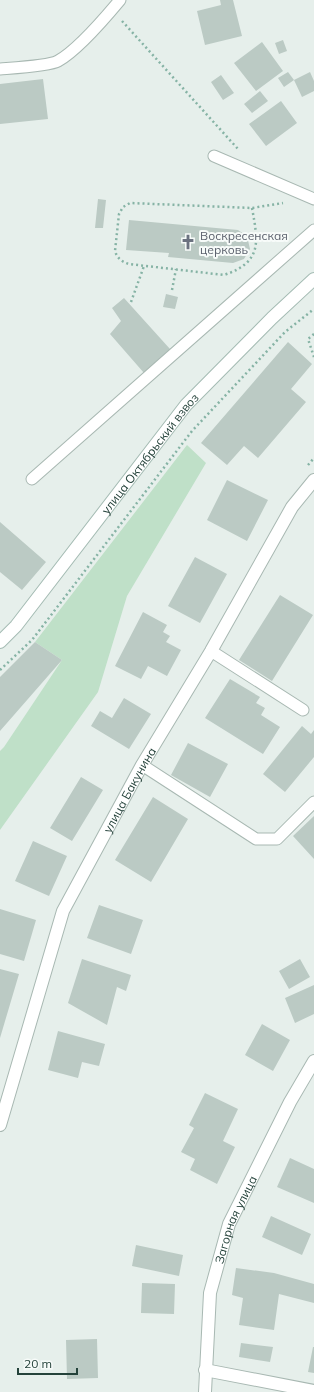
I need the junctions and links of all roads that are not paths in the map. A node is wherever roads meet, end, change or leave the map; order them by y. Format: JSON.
{"nodes":[{"id":1,"x":120,"y":0,"type":"edge"},
{"id":2,"x":0,"y":69,"type":"edge"},
{"id":3,"x":214,"y":156,"type":"dead end"},
{"id":4,"x":314,"y":199,"type":"edge"},
{"id":5,"x":314,"y":230,"type":"edge"},
{"id":6,"x":314,"y":280,"type":"edge"},
{"id":7,"x":32,"y":479,"type":"dead end"},
{"id":8,"x":314,"y":480,"type":"edge"},
{"id":9,"x":0,"y":642,"type":"edge"},
{"id":10,"x":211,"y":651,"type":"junction"},
{"id":11,"x":302,"y":710,"type":"dead end"},
{"id":12,"x":142,"y":765,"type":"junction"},
{"id":13,"x":314,"y":802,"type":"edge"},
{"id":14,"x":314,"y":1061,"type":"edge"},
{"id":15,"x":0,"y":1125,"type":"edge"},
{"id":16,"x":206,"y":1370,"type":"junction"},
{"id":17,"x":314,"y":1391,"type":"edge"},
{"id":18,"x":205,"y":1392,"type":"edge"}],
"edges":[{"from":1,"to":2,"type":"lane"},
{"from":3,"to":4,"type":"lane"},
{"from":5,"to":7,"type":"lane"},
{"from":6,"to":9,"type":"street","name":"улица Октябрьский взвоз"},
{"from":8,"to":10,"type":"street","name":"улица Бакунина"},
{"from":10,"to":11,"type":"lane"},
{"from":10,"to":12,"type":"street","name":"улица Бакунина"},
{"from":12,"to":13,"type":"lane"},
{"from":12,"to":15,"type":"street","name":"улица Бакунина"},
{"from":14,"to":16,"type":"street","name":"Загорная улица"},
{"from":16,"to":17,"type":"street"},
{"from":16,"to":18,"type":"street","name":"Загорная улица"}]}
